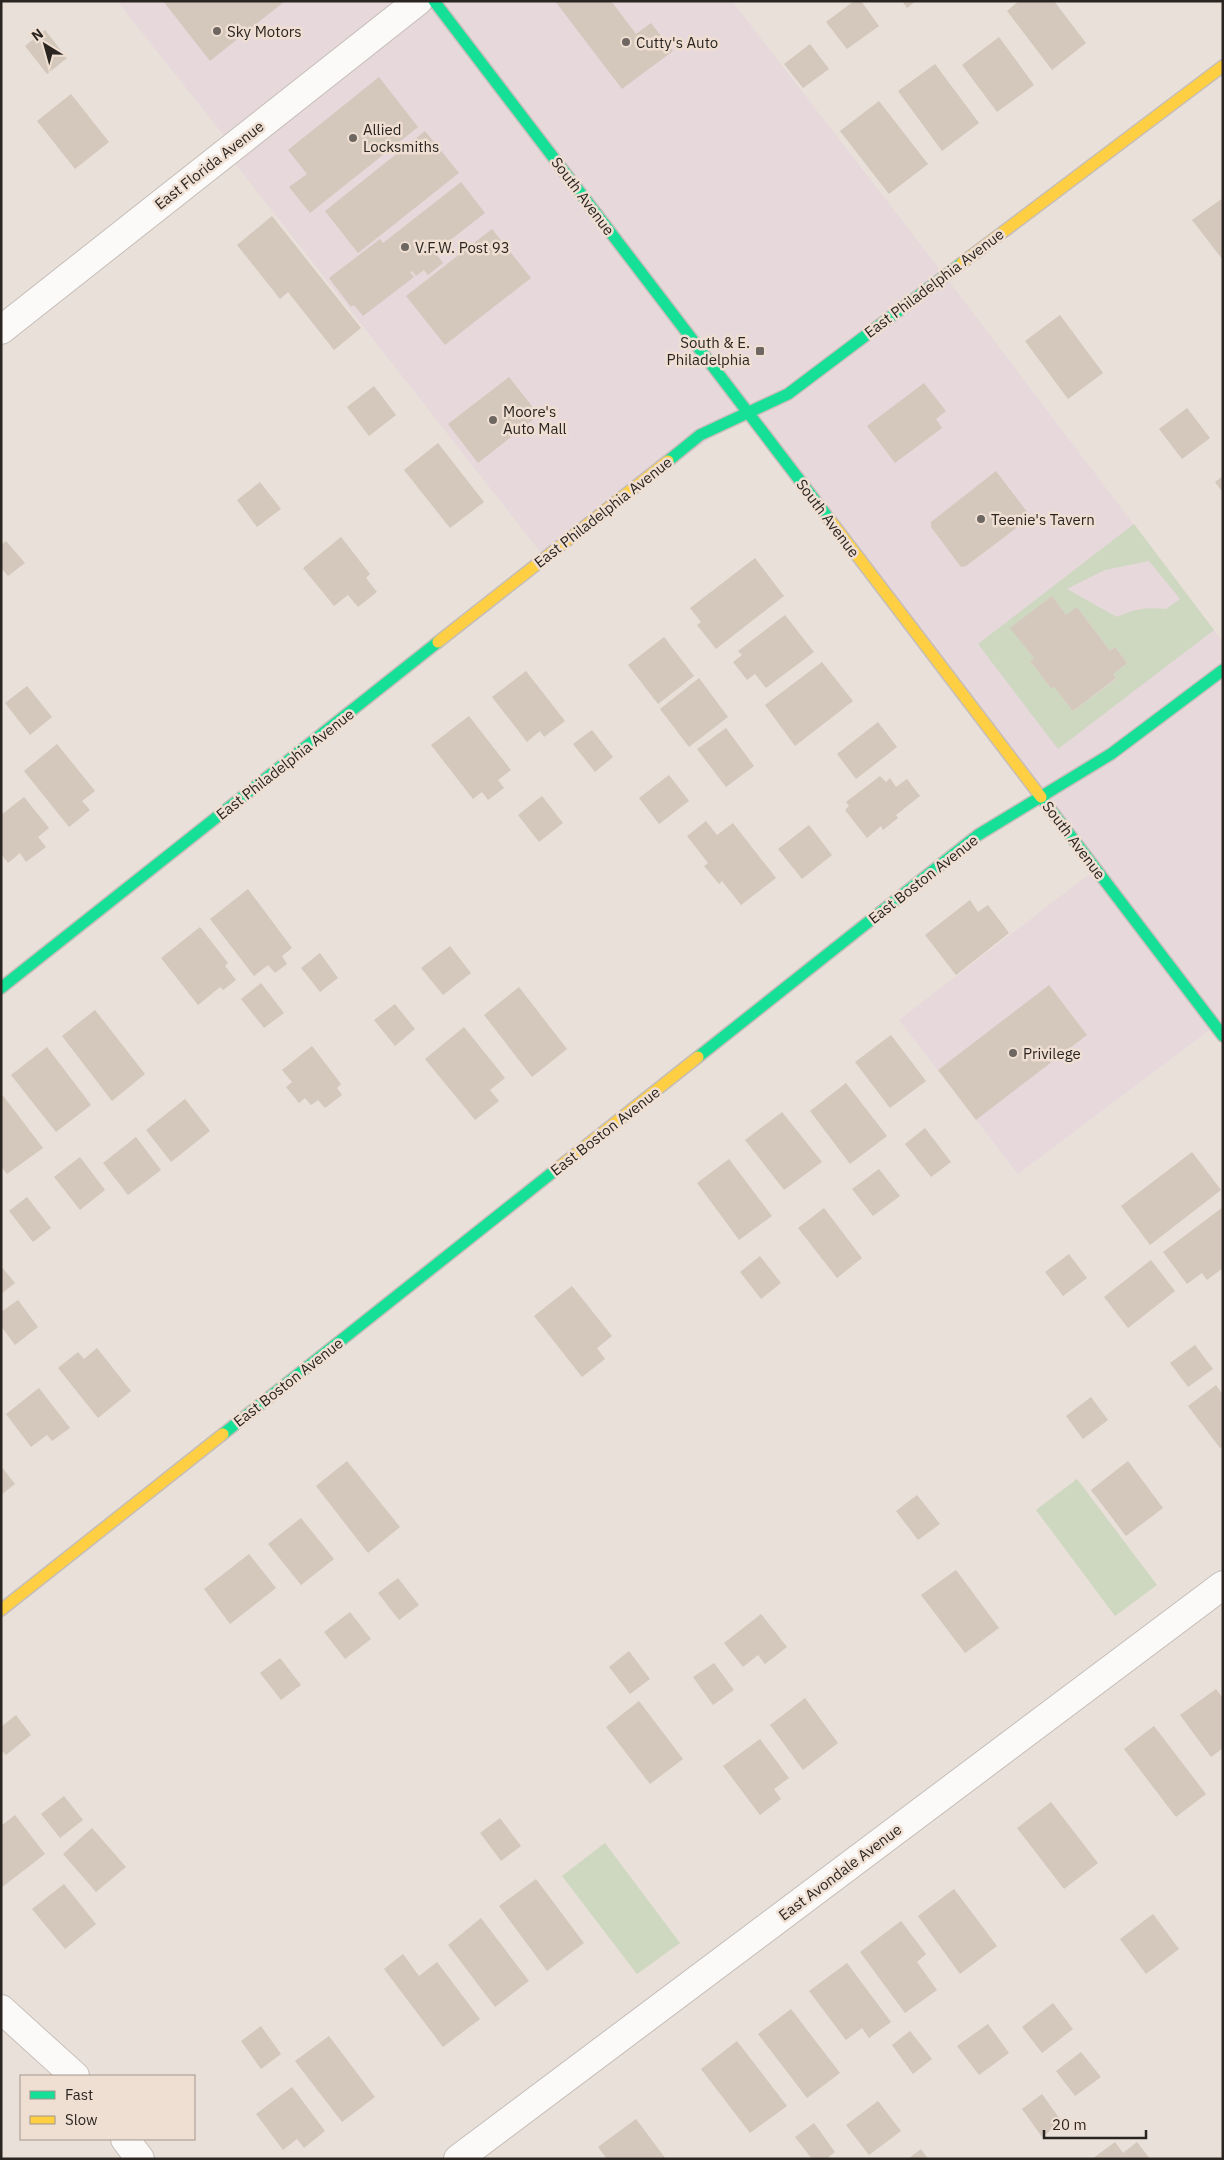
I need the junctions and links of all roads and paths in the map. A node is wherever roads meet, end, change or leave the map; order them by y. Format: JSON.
{"nodes":[{"id":1,"x":418,"y":1,"type":"edge"},
{"id":2,"x":434,"y":1,"type":"edge"},
{"id":3,"x":1223,"y":66,"type":"edge"},
{"id":4,"x":1,"y":330,"type":"edge"},
{"id":5,"x":747,"y":412,"type":"junction"},
{"id":6,"x":1223,"y":670,"type":"edge"},
{"id":7,"x":1040,"y":796,"type":"junction"},
{"id":8,"x":1,"y":988,"type":"edge"},
{"id":9,"x":1223,"y":1036,"type":"edge"},
{"id":10,"x":1223,"y":1584,"type":"edge"},
{"id":11,"x":1,"y":1610,"type":"edge"},
{"id":12,"x":1,"y":2009,"type":"edge"},
{"id":13,"x":74,"y":2075,"type":"edge"},
{"id":14,"x":126,"y":2140,"type":"edge"},
{"id":15,"x":140,"y":2159,"type":"edge"},
{"id":16,"x":458,"y":2159,"type":"edge"}],
"edges":[{"from":1,"to":4,"type":"street","name":"East Florida Avenue"},
{"from":2,"to":5,"type":"street","name":"South Avenue"},
{"from":3,"to":5,"type":"street","name":"East Philadelphia Avenue"},
{"from":5,"to":7,"type":"street","name":"South Avenue"},
{"from":5,"to":8,"type":"street","name":"East Philadelphia Avenue"},
{"from":6,"to":7,"type":"street","name":"East Boston Avenue"},
{"from":7,"to":9,"type":"street","name":"South Avenue"},
{"from":7,"to":11,"type":"street","name":"East Boston Avenue"},
{"from":10,"to":16,"type":"street","name":"East Avondale Avenue"},
{"from":12,"to":13,"type":"street"},
{"from":14,"to":15,"type":"street"}]}
